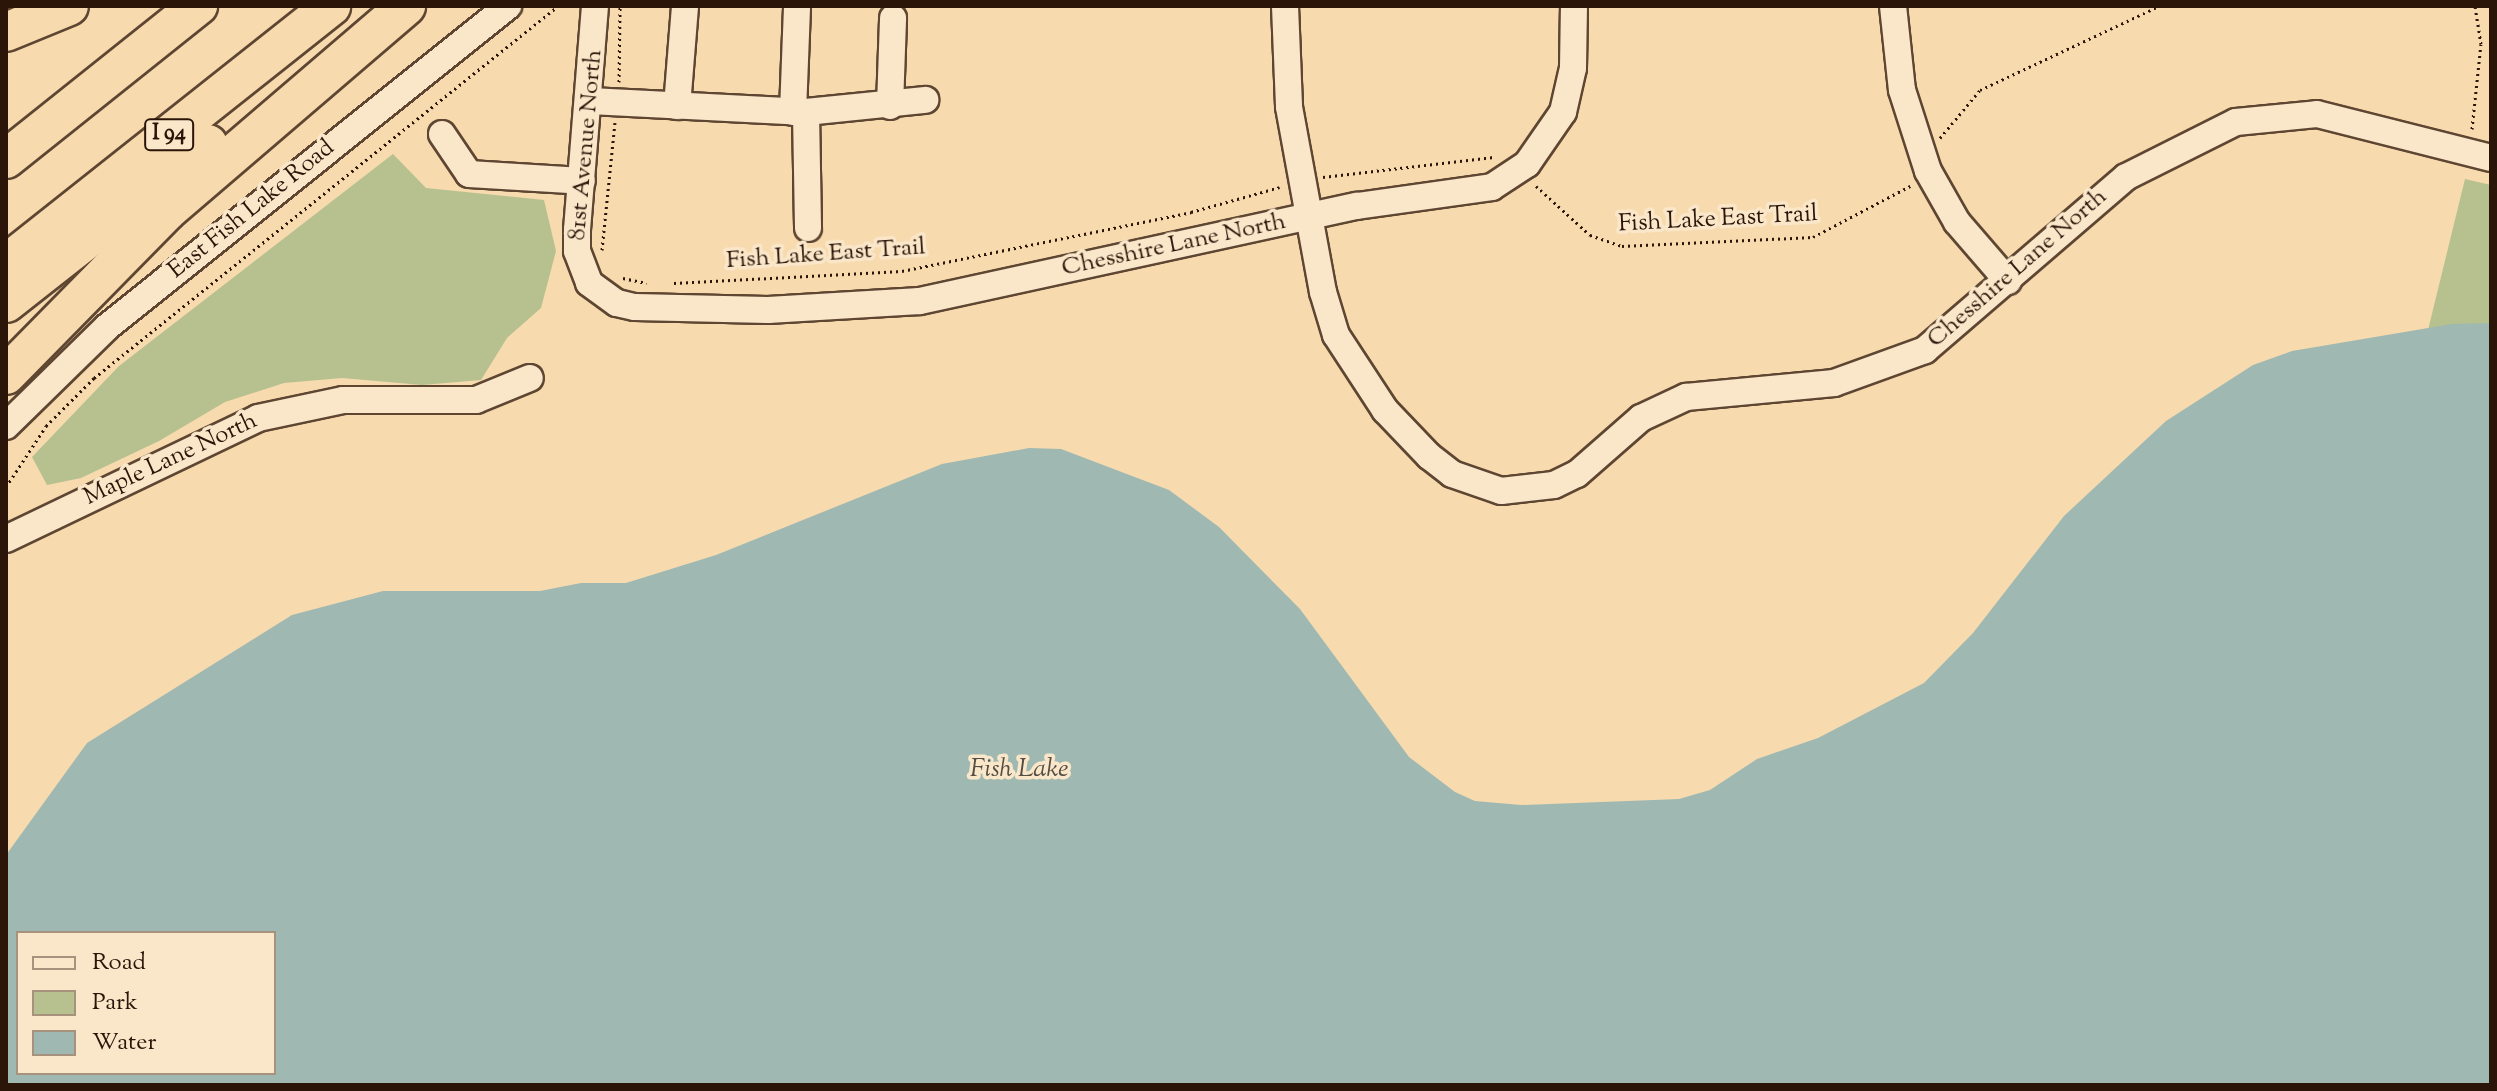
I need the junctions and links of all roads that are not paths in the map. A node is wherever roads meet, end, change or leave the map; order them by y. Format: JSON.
{"nodes":[{"id":1,"x":69,"y":6,"type":"edge"},
{"id":2,"x":198,"y":6,"type":"edge"},
{"id":3,"x":331,"y":6,"type":"edge"},
{"id":4,"x":382,"y":6,"type":"edge"},
{"id":5,"x":406,"y":6,"type":"edge"},
{"id":6,"x":508,"y":6,"type":"edge"},
{"id":7,"x":595,"y":6,"type":"edge"},
{"id":8,"x":685,"y":6,"type":"edge"},
{"id":9,"x":797,"y":6,"type":"edge"},
{"id":10,"x":1285,"y":6,"type":"edge"},
{"id":11,"x":1574,"y":6,"type":"edge"},
{"id":12,"x":1893,"y":6,"type":"edge"},
{"id":13,"x":893,"y":18,"type":"dead end"},
{"id":14,"x":6,"y":32,"type":"edge"},
{"id":15,"x":925,"y":100,"type":"dead end"},
{"id":16,"x":590,"y":101,"type":"junction"},
{"id":17,"x":677,"y":106,"type":"junction"},
{"id":18,"x":890,"y":106,"type":"junction"},
{"id":19,"x":799,"y":112,"type":"junction"},
{"id":20,"x":442,"y":134,"type":"dead end"},
{"id":21,"x":2491,"y":158,"type":"edge"},
{"id":22,"x":6,"y":159,"type":"edge"},
{"id":23,"x":582,"y":181,"type":"junction"},
{"id":24,"x":167,"y":211,"type":"junction"},
{"id":25,"x":1309,"y":216,"type":"junction"},
{"id":26,"x":808,"y":228,"type":"dead end"},
{"id":27,"x":6,"y":264,"type":"edge"},
{"id":28,"x":601,"y":277,"type":"joint"},
{"id":29,"x":2008,"y":281,"type":"junction"},
{"id":30,"x":6,"y":303,"type":"edge"},
{"id":31,"x":6,"y":328,"type":"edge"},
{"id":32,"x":6,"y":375,"type":"edge"},
{"id":33,"x":530,"y":378,"type":"dead end"},
{"id":34,"x":6,"y":426,"type":"edge"},
{"id":35,"x":6,"y":539,"type":"edge"}],
"edges":[{"from":1,"to":14,"type":"highway"},
{"from":2,"to":22,"type":"highway"},
{"from":3,"to":27,"type":"highway","number":"I 94"},
{"from":4,"to":30,"type":"highway"},
{"from":5,"to":24,"type":"highway"},
{"from":6,"to":34,"type":"street","name":"East Fish Lake Road"},
{"from":7,"to":16,"type":"street","name":"81st Avenue North"},
{"from":8,"to":17,"type":"street"},
{"from":9,"to":19,"type":"street"},
{"from":10,"to":25,"type":"street"},
{"from":11,"to":25,"type":"street"},
{"from":12,"to":29,"type":"street"},
{"from":13,"to":18,"type":"street"},
{"from":15,"to":18,"type":"street"},
{"from":16,"to":17,"type":"street"},
{"from":16,"to":23,"type":"street","name":"81st Avenue North"},
{"from":17,"to":19,"type":"street"},
{"from":18,"to":19,"type":"street"},
{"from":19,"to":26,"type":"street"},
{"from":20,"to":23,"type":"street"},
{"from":21,"to":29,"type":"street","name":"Chesshire Lane North"},
{"from":23,"to":28,"type":"street","name":"81st Avenue North"},
{"from":24,"to":31,"type":"highway"},
{"from":24,"to":32,"type":"highway"},
{"from":25,"to":28,"type":"street","name":"Chesshire Lane North"},
{"from":25,"to":29,"type":"street","name":"Chesshire Lane North"},
{"from":33,"to":35,"type":"street","name":"Maple Lane North"}]}
